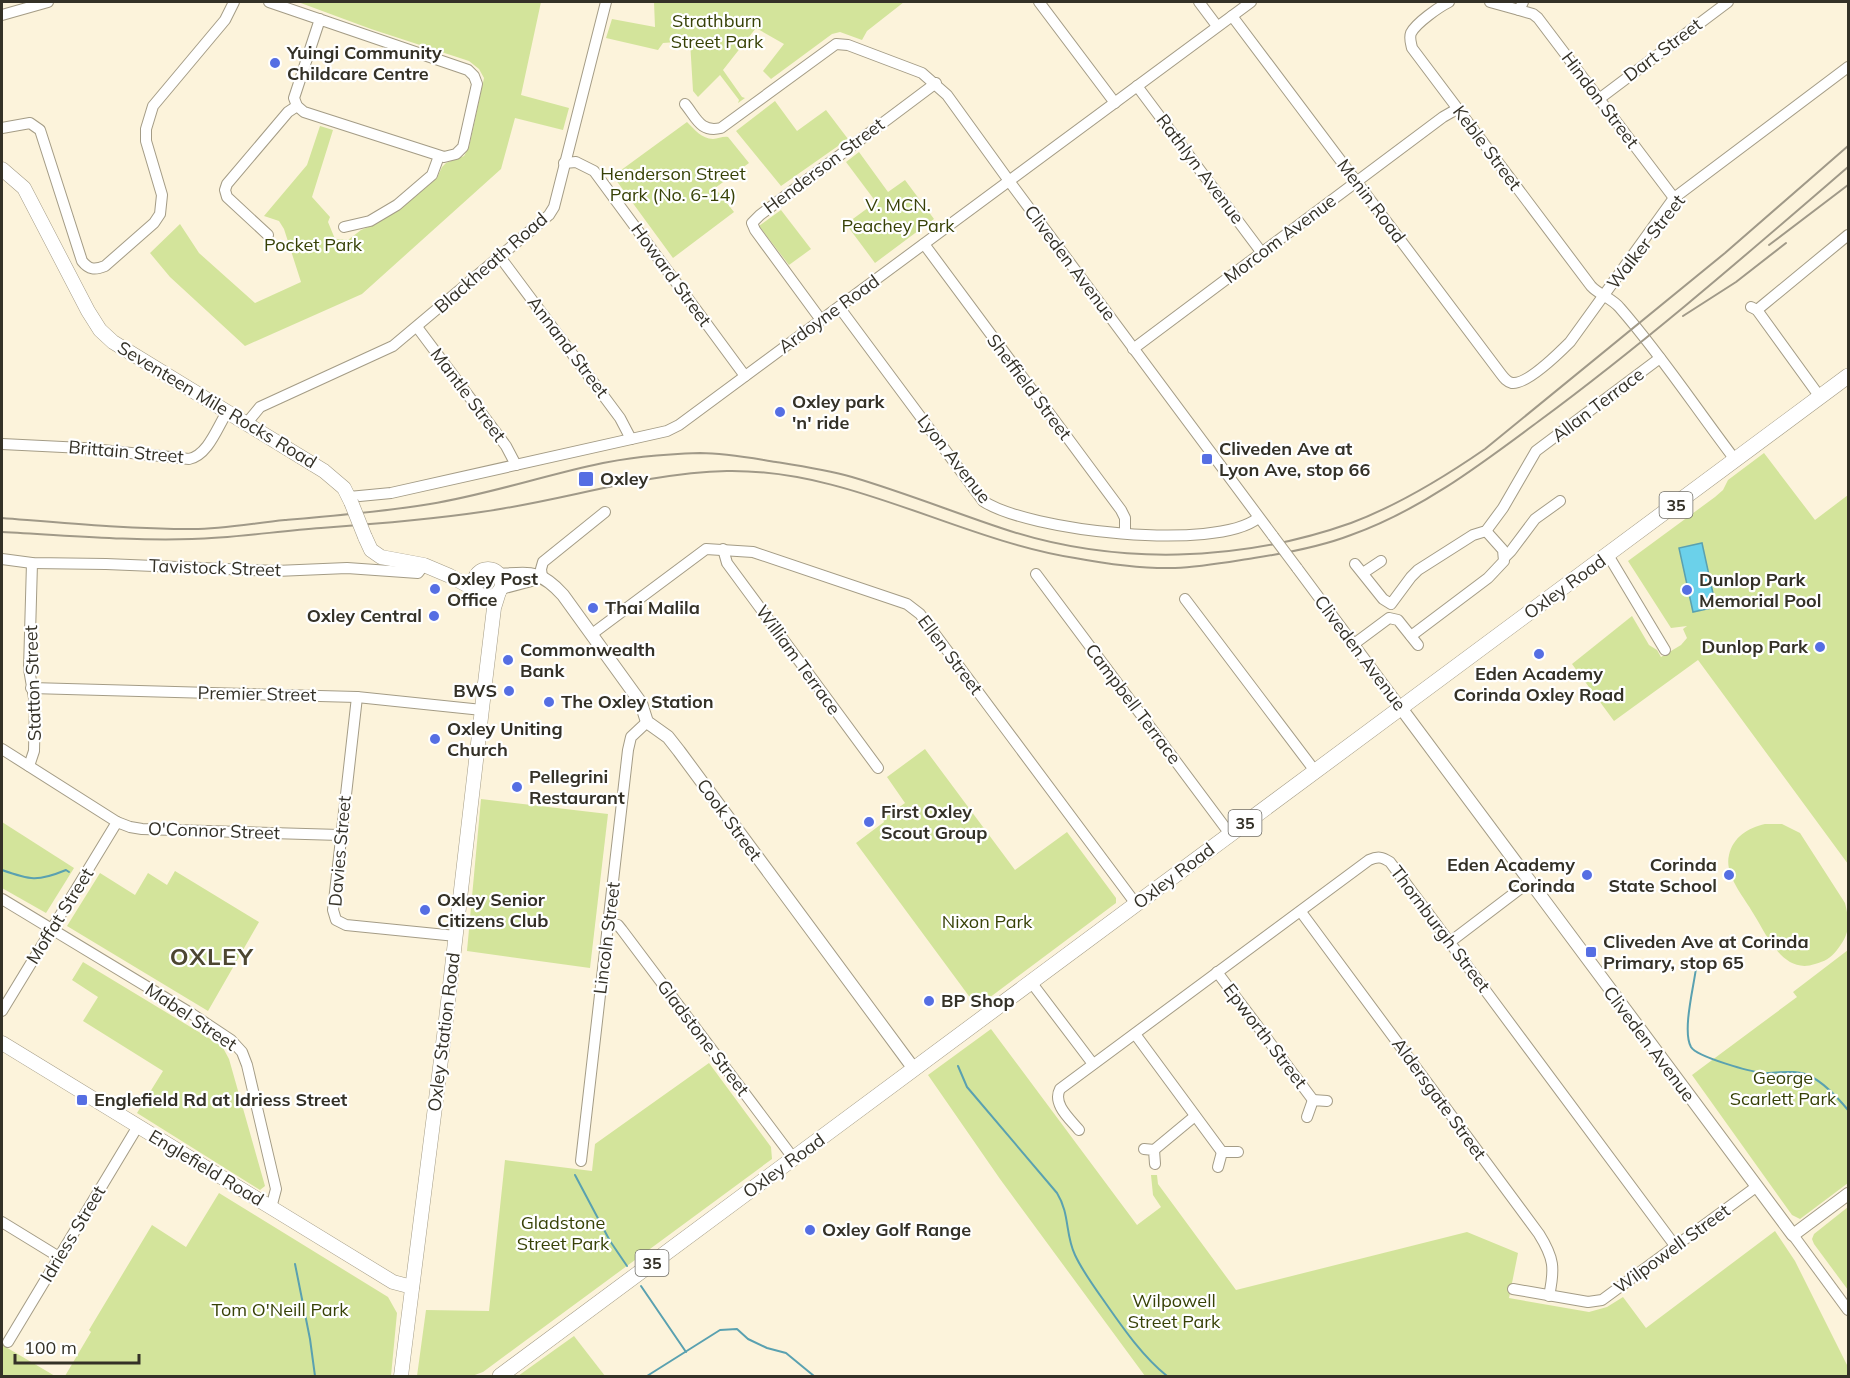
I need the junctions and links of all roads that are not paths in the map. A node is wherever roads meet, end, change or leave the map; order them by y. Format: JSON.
{"nodes":[{"id":1,"x":48,"y":2,"type":"edge"},
{"id":2,"x":234,"y":2,"type":"edge"},
{"id":3,"x":269,"y":2,"type":"edge"},
{"id":4,"x":606,"y":2,"type":"edge"},
{"id":5,"x":1039,"y":2,"type":"edge"},
{"id":6,"x":1199,"y":2,"type":"edge"},
{"id":7,"x":1251,"y":2,"type":"edge"},
{"id":8,"x":1449,"y":2,"type":"edge"},
{"id":9,"x":1490,"y":2,"type":"edge"},
{"id":10,"x":1728,"y":2,"type":"edge"},
{"id":11,"x":1521,"y":6,"type":"edge"},
{"id":12,"x":2,"y":15,"type":"edge"},
{"id":13,"x":1232,"y":16,"type":"junction"},
{"id":14,"x":320,"y":19,"type":"junction"},
{"id":15,"x":1218,"y":26,"type":"junction"},
{"id":16,"x":1848,"y":67,"type":"edge"},
{"id":17,"x":936,"y":83,"type":"junction"},
{"id":18,"x":1137,"y":86,"type":"junction"},
{"id":19,"x":1599,"y":99,"type":"junction"},
{"id":20,"x":1115,"y":103,"type":"junction"},
{"id":21,"x":685,"y":104,"type":"dead end"},
{"id":22,"x":297,"y":106,"type":"junction"},
{"id":23,"x":1457,"y":109,"type":"junction"},
{"id":24,"x":2,"y":128,"type":"edge"},
{"id":25,"x":439,"y":156,"type":"junction"},
{"id":26,"x":564,"y":163,"type":"junction"},
{"id":27,"x":2,"y":169,"type":"edge"},
{"id":28,"x":2,"y":180,"type":"edge"},
{"id":29,"x":1009,"y":182,"type":"junction"},
{"id":30,"x":1357,"y":182,"type":"junction"},
{"id":31,"x":1674,"y":198,"type":"junction"},
{"id":32,"x":35,"y":210,"type":"junction"},
{"id":33,"x":344,"y":227,"type":"dead end"},
{"id":34,"x":268,"y":235,"type":"dead end"},
{"id":35,"x":1848,"y":235,"type":"edge"},
{"id":36,"x":924,"y":244,"type":"junction"},
{"id":37,"x":1262,"y":253,"type":"junction"},
{"id":38,"x":500,"y":257,"type":"junction"},
{"id":39,"x":1604,"y":296,"type":"junction"},
{"id":40,"x":839,"y":307,"type":"junction"},
{"id":41,"x":821,"y":320,"type":"junction"},
{"id":42,"x":417,"y":327,"type":"junction"},
{"id":43,"x":1133,"y":348,"type":"junction"},
{"id":44,"x":1660,"y":358,"type":"junction"},
{"id":45,"x":745,"y":376,"type":"junction"},
{"id":46,"x":1848,"y":376,"type":"edge"},
{"id":47,"x":1513,"y":383,"type":"joint"},
{"id":48,"x":1820,"y":397,"type":"junction"},
{"id":49,"x":227,"y":412,"type":"junction"},
{"id":50,"x":246,"y":424,"type":"junction"},
{"id":51,"x":631,"y":439,"type":"junction"},
{"id":52,"x":2,"y":444,"type":"edge"},
{"id":53,"x":1736,"y":461,"type":"junction"},
{"id":54,"x":516,"y":465,"type":"junction"},
{"id":55,"x":350,"y":500,"type":"junction"},
{"id":56,"x":1560,"y":501,"type":"dead end"},
{"id":57,"x":605,"y":512,"type":"dead end"},
{"id":58,"x":1258,"y":518,"type":"junction"},
{"id":59,"x":1486,"y":531,"type":"junction"},
{"id":60,"x":1125,"y":533,"type":"junction"},
{"id":61,"x":723,"y":549,"type":"junction"},
{"id":62,"x":1608,"y":555,"type":"junction"},
{"id":63,"x":1505,"y":557,"type":"junction"},
{"id":64,"x":2,"y":559,"type":"edge"},
{"id":65,"x":1382,"y":561,"type":"dead end"},
{"id":66,"x":32,"y":563,"type":"junction"},
{"id":67,"x":1355,"y":564,"type":"dead end"},
{"id":68,"x":424,"y":565,"type":"junction"},
{"id":69,"x":478,"y":573,"type":"junction"},
{"id":70,"x":1363,"y":573,"type":"junction"},
{"id":71,"x":1036,"y":574,"type":"dead end"},
{"id":72,"x":542,"y":577,"type":"junction"},
{"id":73,"x":500,"y":585,"type":"junction"},
{"id":74,"x":477,"y":592,"type":"junction"},
{"id":75,"x":1185,"y":599,"type":"dead end"},
{"id":76,"x":1391,"y":604,"type":"junction"},
{"id":77,"x":1389,"y":618,"type":"junction"},
{"id":78,"x":592,"y":634,"type":"junction"},
{"id":79,"x":1411,"y":636,"type":"junction"},
{"id":80,"x":1354,"y":644,"type":"junction"},
{"id":81,"x":1418,"y":645,"type":"dead end"},
{"id":82,"x":489,"y":647,"type":"junction"},
{"id":83,"x":1665,"y":650,"type":"dead end"},
{"id":84,"x":31,"y":688,"type":"junction"},
{"id":85,"x":357,"y":697,"type":"junction"},
{"id":86,"x":1401,"y":708,"type":"junction"},
{"id":87,"x":482,"y":710,"type":"junction"},
{"id":88,"x":647,"y":722,"type":"junction"},
{"id":89,"x":2,"y":749,"type":"edge"},
{"id":90,"x":29,"y":766,"type":"junction"},
{"id":91,"x":878,"y":768,"type":"dead end"},
{"id":92,"x":1316,"y":771,"type":"junction"},
{"id":93,"x":117,"y":822,"type":"junction"},
{"id":94,"x":1230,"y":834,"type":"junction"},
{"id":95,"x":340,"y":835,"type":"junction"},
{"id":96,"x":1529,"y":882,"type":"junction"},
{"id":97,"x":2,"y":899,"type":"edge"},
{"id":98,"x":1136,"y":904,"type":"junction"},
{"id":99,"x":1301,"y":912,"type":"junction"},
{"id":100,"x":609,"y":923,"type":"junction"},
{"id":101,"x":51,"y":929,"type":"junction"},
{"id":102,"x":456,"y":936,"type":"junction"},
{"id":103,"x":1450,"y":942,"type":"junction"},
{"id":104,"x":1217,"y":972,"type":"junction"},
{"id":105,"x":1031,"y":982,"type":"junction"},
{"id":106,"x":2,"y":1011,"type":"edge"},
{"id":107,"x":1135,"y":1034,"type":"junction"},
{"id":108,"x":2,"y":1043,"type":"edge"},
{"id":109,"x":1093,"y":1064,"type":"junction"},
{"id":110,"x":914,"y":1069,"type":"junction"},
{"id":111,"x":1313,"y":1100,"type":"junction"},
{"id":112,"x":1327,"y":1101,"type":"dead end"},
{"id":113,"x":1196,"y":1116,"type":"junction"},
{"id":114,"x":1306,"y":1117,"type":"dead end"},
{"id":115,"x":138,"y":1126,"type":"junction"},
{"id":116,"x":1079,"y":1131,"type":"dead end"},
{"id":117,"x":1222,"y":1152,"type":"junction"},
{"id":118,"x":1238,"y":1152,"type":"dead end"},
{"id":119,"x":794,"y":1159,"type":"junction"},
{"id":120,"x":581,"y":1161,"type":"dead end"},
{"id":121,"x":1155,"y":1164,"type":"dead end"},
{"id":122,"x":1218,"y":1167,"type":"dead end"},
{"id":123,"x":1756,"y":1187,"type":"junction"},
{"id":124,"x":1848,"y":1194,"type":"edge"},
{"id":125,"x":271,"y":1208,"type":"junction"},
{"id":126,"x":2,"y":1222,"type":"edge"},
{"id":127,"x":1793,"y":1235,"type":"junction"},
{"id":128,"x":1676,"y":1246,"type":"junction"},
{"id":129,"x":59,"y":1257,"type":"junction"},
{"id":130,"x":412,"y":1287,"type":"junction"},
{"id":131,"x":1513,"y":1289,"type":"dead end"},
{"id":132,"x":1549,"y":1296,"type":"junction"},
{"id":133,"x":1848,"y":1310,"type":"edge"},
{"id":134,"x":8,"y":1342,"type":"dead end"},
{"id":135,"x":406,"y":1345,"type":"junction"},
{"id":136,"x":401,"y":1377,"type":"edge"},
{"id":137,"x":410,"y":1377,"type":"edge"},
{"id":138,"x":500,"y":1377,"type":"edge"}],
"edges":[{"from":1,"to":12,"type":"street"},
{"from":2,"to":24,"type":"street"},
{"from":3,"to":14,"type":"street"},
{"from":4,"to":26,"type":"street","name":"Blackheath Road"},
{"from":5,"to":20,"type":"street"},
{"from":6,"to":15,"type":"street"},
{"from":7,"to":13,"type":"street","name":"Ardoyne Road"},
{"from":8,"to":23,"type":"street","name":"Keble Street"},
{"from":9,"to":11,"type":"street"},
{"from":10,"to":19,"type":"street","name":"Dart Street"},
{"from":11,"to":19,"type":"street","name":"Hindon Street"},
{"from":13,"to":15,"type":"street","name":"Ardoyne Road"},
{"from":13,"to":30,"type":"street","name":"Menin Road"},
{"from":14,"to":22,"type":"street"},
{"from":14,"to":25,"type":"street"},
{"from":15,"to":18,"type":"street","name":"Ardoyne Road"},
{"from":16,"to":31,"type":"street","name":"Walker Street"},
{"from":17,"to":21,"type":"street","name":"Cliveden Avenue"},
{"from":17,"to":29,"type":"street","name":"Cliveden Avenue"},
{"from":17,"to":41,"type":"street","name":"Henderson Street"},
{"from":18,"to":20,"type":"street","name":"Ardoyne Road"},
{"from":18,"to":37,"type":"street","name":"Rathlyn Avenue"},
{"from":19,"to":31,"type":"street","name":"Hindon Street"},
{"from":20,"to":29,"type":"street","name":"Ardoyne Road"},
{"from":22,"to":25,"type":"street"},
{"from":22,"to":34,"type":"street"},
{"from":23,"to":30,"type":"street","name":"Morcom Avenue"},
{"from":23,"to":39,"type":"street","name":"Keble Street"},
{"from":25,"to":33,"type":"street"},
{"from":26,"to":38,"type":"street","name":"Blackheath Road"},
{"from":26,"to":45,"type":"street","name":"Howard Street"},
{"from":27,"to":32,"type":"main road","name":"Seventeen Mile Rocks Road"},
{"from":28,"to":32,"type":"main road","name":"Seventeen Mile Rocks Road"},
{"from":29,"to":36,"type":"street","name":"Ardoyne Road"},
{"from":29,"to":43,"type":"street","name":"Cliveden Avenue"},
{"from":30,"to":37,"type":"street","name":"Morcom Avenue"},
{"from":30,"to":47,"type":"street","name":"Menin Road"},
{"from":31,"to":39,"type":"street","name":"Walker Street"},
{"from":32,"to":49,"type":"main road","name":"Seventeen Mile Rocks Road"},
{"from":35,"to":48,"type":"street"},
{"from":36,"to":40,"type":"street","name":"Ardoyne Road"},
{"from":36,"to":60,"type":"street","name":"Sheffield Street"},
{"from":37,"to":43,"type":"street","name":"Morcom Avenue"},
{"from":38,"to":42,"type":"street","name":"Blackheath Road"},
{"from":38,"to":51,"type":"street","name":"Annand Street"},
{"from":39,"to":44,"type":"street","name":"Allan Terrace"},
{"from":39,"to":47,"type":"street","name":"Walker Street"},
{"from":40,"to":41,"type":"street","name":"Ardoyne Road"},
{"from":40,"to":60,"type":"street","name":"Lyon Avenue"},
{"from":41,"to":45,"type":"street","name":"Ardoyne Road"},
{"from":42,"to":50,"type":"street","name":"Blackheath Road"},
{"from":42,"to":54,"type":"street","name":"Mantle Street"},
{"from":43,"to":58,"type":"street","name":"Cliveden Avenue"},
{"from":44,"to":53,"type":"street","name":"Allan Terrace"},
{"from":44,"to":59,"type":"street","name":"Allan Terrace"},
{"from":45,"to":51,"type":"street","name":"Ardoyne Road"},
{"from":46,"to":48,"type":"main road","name":"Oxley Road","number":"35"},
{"from":48,"to":53,"type":"main road","name":"Oxley Road","number":"35"},
{"from":49,"to":50,"type":"main road","name":"Seventeen Mile Rocks Road"},
{"from":49,"to":52,"type":"street","name":"Brittain Street"},
{"from":50,"to":55,"type":"main road","name":"Seventeen Mile Rocks Road"},
{"from":51,"to":54,"type":"street","name":"Ardoyne Road"},
{"from":53,"to":62,"type":"main road","name":"Oxley Road","number":"35"},
{"from":54,"to":55,"type":"street","name":"Ardoyne Road"},
{"from":55,"to":68,"type":"main road","name":"Seventeen Mile Rocks Road","bridge":true},
{"from":56,"to":63,"type":"street"},
{"from":57,"to":72,"type":"street"},
{"from":58,"to":60,"type":"street","name":"Lyon Avenue"},
{"from":58,"to":80,"type":"street","name":"Cliveden Avenue","bridge":true},
{"from":59,"to":63,"type":"street"},
{"from":59,"to":76,"type":"street"},
{"from":61,"to":78,"type":"street","name":"Ellen Street"},
{"from":61,"to":91,"type":"street","name":"William Terrace"},
{"from":61,"to":98,"type":"street","name":"Ellen Street"},
{"from":62,"to":83,"type":"street"},
{"from":62,"to":86,"type":"main road","name":"Oxley Road","number":"35"},
{"from":63,"to":79,"type":"street"},
{"from":64,"to":66,"type":"street","name":"Tavistock Street"},
{"from":65,"to":70,"type":"street"},
{"from":66,"to":68,"type":"street","name":"Tavistock Street"},
{"from":66,"to":84,"type":"street","name":"Statton Street"},
{"from":67,"to":70,"type":"street"},
{"from":68,"to":69,"type":"main road","name":"Seventeen Mile Rocks Road"},
{"from":68,"to":74,"type":"main road","name":"Seventeen Mile Rocks Road"},
{"from":69,"to":73,"type":"main road"},
{"from":69,"to":74,"type":"main road"},
{"from":70,"to":76,"type":"street"},
{"from":71,"to":94,"type":"street","name":"Campbell Terrace"},
{"from":72,"to":73,"type":"street"},
{"from":72,"to":78,"type":"street","name":"Cook Street"},
{"from":73,"to":74,"type":"main road"},
{"from":73,"to":82,"type":"main road","name":"Oxley Station Road"},
{"from":74,"to":82,"type":"main road","name":"Oxley Station Road"},
{"from":75,"to":92,"type":"street"},
{"from":76,"to":77,"type":"street"},
{"from":77,"to":79,"type":"street"},
{"from":77,"to":80,"type":"street"},
{"from":78,"to":88,"type":"street","name":"Cook Street"},
{"from":79,"to":81,"type":"street"},
{"from":80,"to":86,"type":"street","name":"Cliveden Avenue"},
{"from":82,"to":87,"type":"main road","name":"Oxley Station Road"},
{"from":84,"to":85,"type":"street","name":"Premier Street"},
{"from":84,"to":90,"type":"street","name":"Statton Street"},
{"from":85,"to":87,"type":"street","name":"Premier Street"},
{"from":85,"to":95,"type":"street","name":"Davies Street"},
{"from":86,"to":92,"type":"main road","name":"Oxley Road","number":"35"},
{"from":86,"to":96,"type":"street","name":"Cliveden Avenue"},
{"from":87,"to":102,"type":"main road","name":"Oxley Station Road"},
{"from":88,"to":100,"type":"street","name":"Lincoln Street"},
{"from":88,"to":110,"type":"street","name":"Cook Street"},
{"from":89,"to":90,"type":"street","name":"O'Connor Street"},
{"from":90,"to":93,"type":"street","name":"O'Connor Street"},
{"from":92,"to":94,"type":"main road","name":"Oxley Road","number":"35"},
{"from":93,"to":95,"type":"street","name":"O'Connor Street"},
{"from":93,"to":101,"type":"street","name":"Moffat Street"},
{"from":94,"to":98,"type":"main road","name":"Oxley Road","number":"35"},
{"from":95,"to":102,"type":"street","name":"Davies Street"},
{"from":96,"to":103,"type":"street"},
{"from":96,"to":123,"type":"street","name":"Cliveden Avenue"},
{"from":97,"to":101,"type":"street","name":"Mabel Street"},
{"from":98,"to":105,"type":"main road","name":"Oxley Road","number":"35"},
{"from":99,"to":103,"type":"street","name":"Thornburgh Street"},
{"from":99,"to":104,"type":"street","name":"Thornburgh Street"},
{"from":99,"to":132,"type":"street","name":"Aldersgate Street"},
{"from":100,"to":119,"type":"street","name":"Gladstone Street"},
{"from":100,"to":120,"type":"street","name":"Lincoln Street"},
{"from":101,"to":106,"type":"street","name":"Moffat Street"},
{"from":101,"to":125,"type":"street","name":"Mabel Street"},
{"from":102,"to":130,"type":"main road","name":"Oxley Station Road"},
{"from":103,"to":128,"type":"street","name":"Thornburgh Street"},
{"from":104,"to":107,"type":"street","name":"Thornburgh Street"},
{"from":104,"to":111,"type":"street","name":"Epworth Street"},
{"from":105,"to":109,"type":"street"},
{"from":105,"to":110,"type":"main road","name":"Oxley Road","number":"35"},
{"from":107,"to":109,"type":"street","name":"Thornburgh Street"},
{"from":107,"to":113,"type":"street"},
{"from":108,"to":115,"type":"main road","name":"Englefield Road"},
{"from":109,"to":116,"type":"street","name":"Thornburgh Street"},
{"from":110,"to":119,"type":"main road","name":"Oxley Road","number":"35"},
{"from":111,"to":112,"type":"street","name":"Epworth Street"},
{"from":111,"to":114,"type":"street","name":"Epworth Street"},
{"from":113,"to":117,"type":"street"},
{"from":113,"to":121,"type":"street"},
{"from":115,"to":125,"type":"main road","name":"Englefield Road"},
{"from":115,"to":129,"type":"street","name":"Idriess Street"},
{"from":117,"to":118,"type":"street"},
{"from":117,"to":122,"type":"street"},
{"from":119,"to":138,"type":"main road","name":"Oxley Road","number":"35"},
{"from":123,"to":127,"type":"street","name":"Cliveden Avenue"},
{"from":123,"to":128,"type":"street","name":"Wilpowell Street"},
{"from":124,"to":127,"type":"street"},
{"from":125,"to":130,"type":"main road","name":"Englefield Road"},
{"from":126,"to":129,"type":"street"},
{"from":127,"to":133,"type":"street","name":"Cliveden Avenue"},
{"from":128,"to":132,"type":"street","name":"Wilpowell Street"},
{"from":129,"to":134,"type":"street","name":"Idriess Street"},
{"from":130,"to":135,"type":"main road","name":"Oxley Station Road"},
{"from":131,"to":132,"type":"street","name":"Wilpowell Street"},
{"from":135,"to":136,"type":"main road","name":"Oxley Station Road"},
{"from":135,"to":137,"type":"main road","name":"Oxley Station Road"}]}
